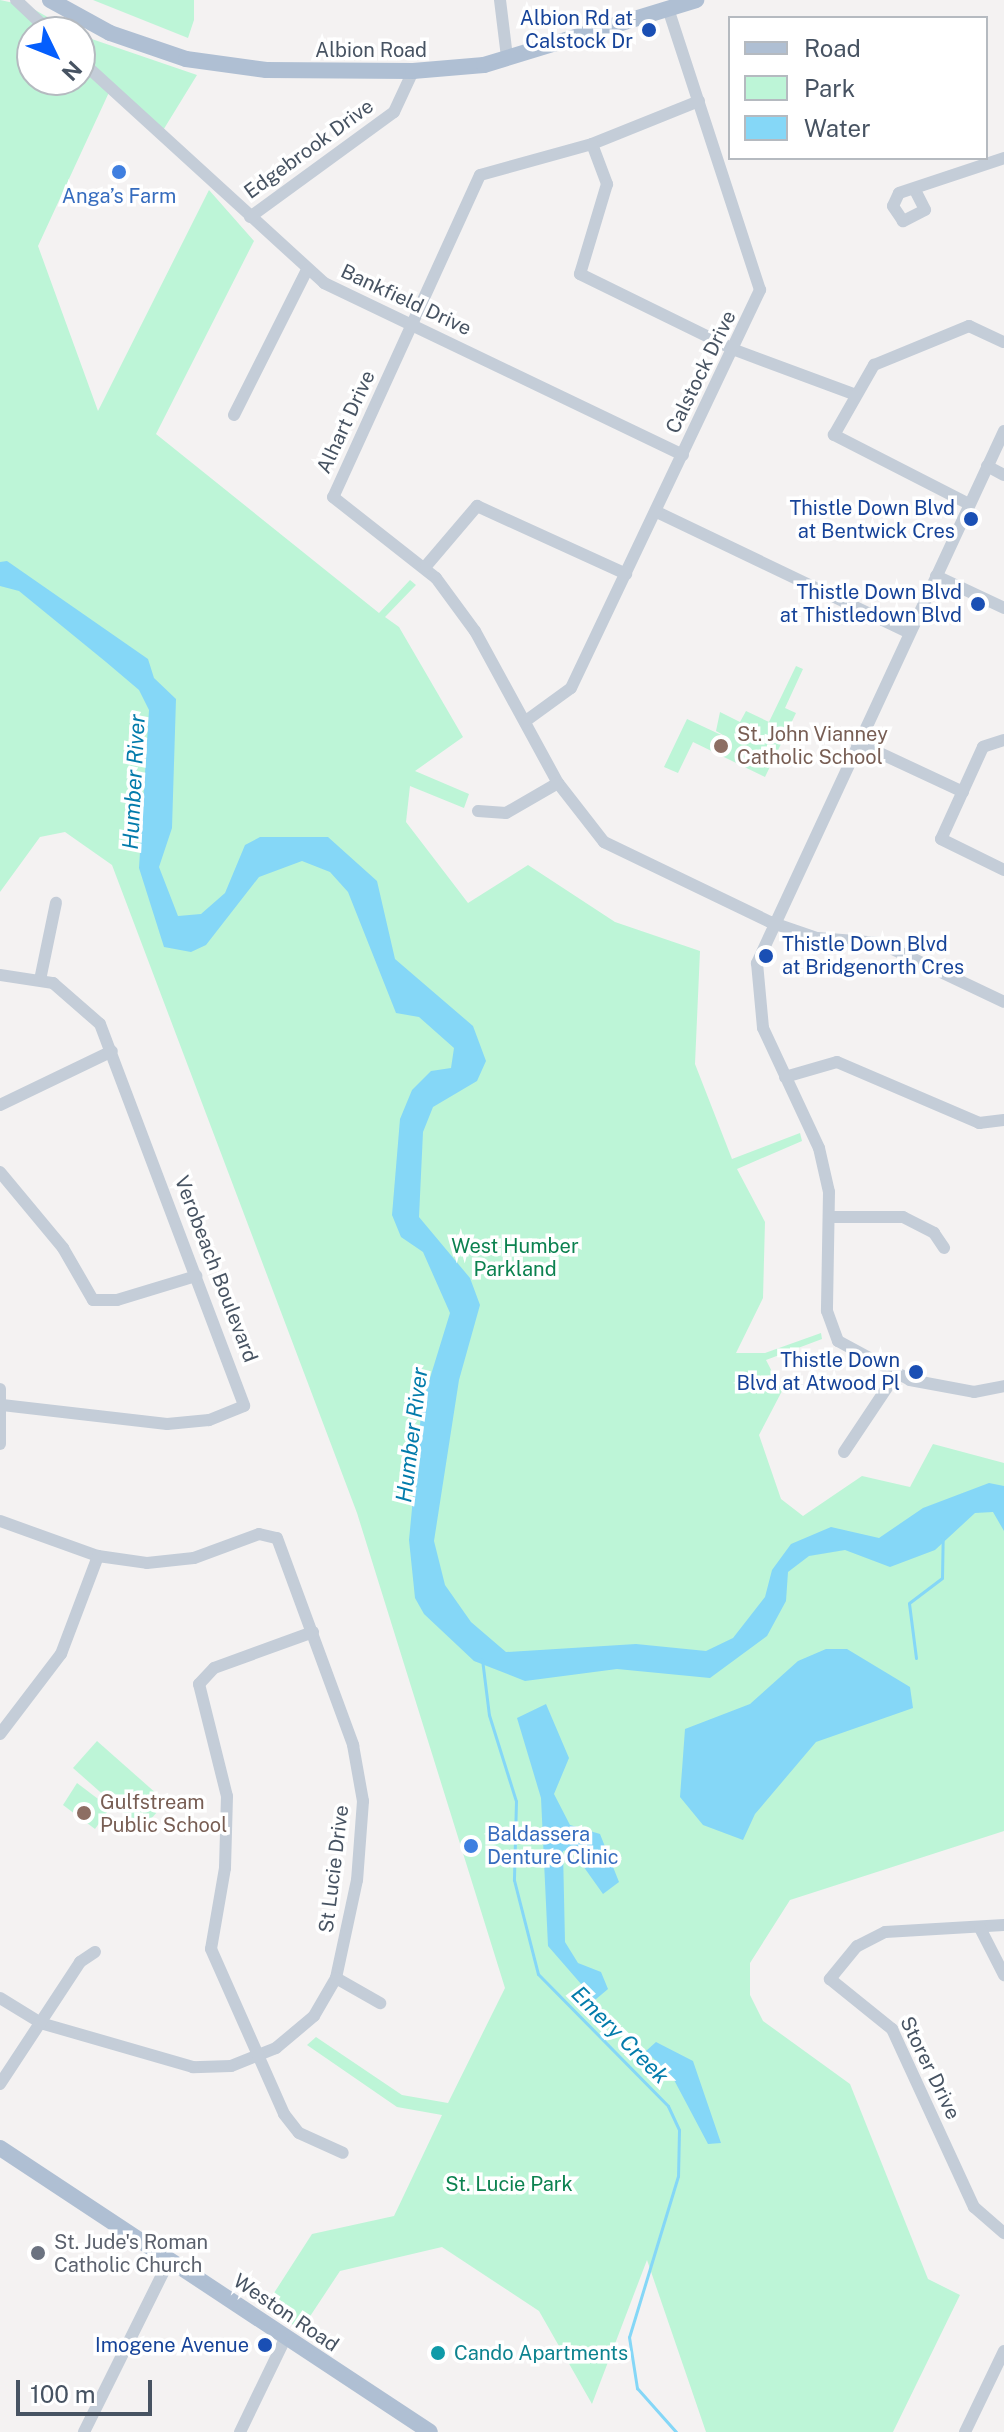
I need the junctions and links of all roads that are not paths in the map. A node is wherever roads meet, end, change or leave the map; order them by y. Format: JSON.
{"nodes":[{"id":1,"x":16,"y":0,"type":"edge"},
{"id":2,"x":50,"y":0,"type":"edge"},
{"id":3,"x":500,"y":0,"type":"edge"},
{"id":4,"x":696,"y":0,"type":"edge"},
{"id":5,"x":668,"y":9,"type":"junction"},
{"id":6,"x":33,"y":16,"type":"edge"},
{"id":7,"x":507,"y":57,"type":"junction"},
{"id":8,"x":413,"y":71,"type":"junction"},
{"id":9,"x":96,"y":75,"type":"edge"},
{"id":10,"x":699,"y":101,"type":"junction"},
{"id":11,"x":592,"y":144,"type":"junction"},
{"id":12,"x":1004,"y":158,"type":"edge"},
{"id":13,"x":915,"y":190,"type":"dead end"},
{"id":14,"x":250,"y":217,"type":"junction"},
{"id":15,"x":307,"y":270,"type":"junction"},
{"id":16,"x":413,"y":325,"type":"junction"},
{"id":17,"x":1004,"y":342,"type":"edge"},
{"id":18,"x":735,"y":350,"type":"junction"},
{"id":19,"x":853,"y":394,"type":"junction"},
{"id":20,"x":234,"y":415,"type":"dead end"},
{"id":21,"x":1004,"y":431,"type":"edge"},
{"id":22,"x":683,"y":455,"type":"junction"},
{"id":23,"x":987,"y":466,"type":"junction"},
{"id":24,"x":1004,"y":475,"type":"edge"},
{"id":25,"x":969,"y":504,"type":"junction"},
{"id":26,"x":657,"y":512,"type":"junction"},
{"id":27,"x":426,"y":566,"type":"junction"},
{"id":28,"x":626,"y":574,"type":"junction"},
{"id":29,"x":936,"y":576,"type":"junction"},
{"id":30,"x":1004,"y":608,"type":"edge"},
{"id":31,"x":907,"y":632,"type":"junction"},
{"id":32,"x":527,"y":720,"type":"junction"},
{"id":33,"x":1004,"y":740,"type":"edge"},
{"id":34,"x":856,"y":742,"type":"junction"},
{"id":35,"x":558,"y":783,"type":"junction"},
{"id":36,"x":963,"y":792,"type":"junction"},
{"id":37,"x":478,"y":811,"type":"dead end"},
{"id":38,"x":1004,"y":870,"type":"edge"},
{"id":39,"x":56,"y":903,"type":"dead end"},
{"id":40,"x":770,"y":922,"type":"junction"},
{"id":41,"x":0,"y":975,"type":"edge"},
{"id":42,"x":40,"y":980,"type":"junction"},
{"id":43,"x":1004,"y":1002,"type":"edge"},
{"id":44,"x":112,"y":1051,"type":"junction"},
{"id":45,"x":785,"y":1077,"type":"junction"},
{"id":46,"x":0,"y":1105,"type":"edge"},
{"id":47,"x":1004,"y":1120,"type":"edge"},
{"id":48,"x":0,"y":1172,"type":"edge"},
{"id":49,"x":831,"y":1217,"type":"junction"},
{"id":50,"x":944,"y":1248,"type":"dead end"},
{"id":51,"x":196,"y":1276,"type":"junction"},
{"id":52,"x":896,"y":1374,"type":"junction"},
{"id":53,"x":1004,"y":1386,"type":"edge"},
{"id":54,"x":0,"y":1389,"type":"edge"},
{"id":55,"x":2,"y":1405,"type":"edge"},
{"id":56,"x":0,"y":1444,"type":"edge"},
{"id":57,"x":844,"y":1452,"type":"dead end"},
{"id":58,"x":0,"y":1521,"type":"edge"},
{"id":59,"x":98,"y":1556,"type":"junction"},
{"id":60,"x":313,"y":1632,"type":"junction"},
{"id":61,"x":0,"y":1734,"type":"edge"},
{"id":62,"x":1004,"y":1925,"type":"edge"},
{"id":63,"x":980,"y":1928,"type":"junction"},
{"id":64,"x":95,"y":1952,"type":"dead end"},
{"id":65,"x":1004,"y":1975,"type":"edge"},
{"id":66,"x":336,"y":1978,"type":"junction"},
{"id":67,"x":0,"y":1998,"type":"edge"},
{"id":68,"x":380,"y":2003,"type":"dead end"},
{"id":69,"x":41,"y":2023,"type":"junction"},
{"id":70,"x":255,"y":2056,"type":"junction"},
{"id":71,"x":0,"y":2084,"type":"edge"},
{"id":72,"x":0,"y":2148,"type":"edge"},
{"id":73,"x":343,"y":2153,"type":"dead end"},
{"id":74,"x":1004,"y":2233,"type":"edge"},
{"id":75,"x":170,"y":2259,"type":"junction"},
{"id":76,"x":286,"y":2337,"type":"junction"},
{"id":77,"x":1004,"y":2351,"type":"edge"},
{"id":78,"x":84,"y":2432,"type":"edge"},
{"id":79,"x":240,"y":2432,"type":"edge"},
{"id":80,"x":430,"y":2432,"type":"edge"},
{"id":81,"x":965,"y":2432,"type":"edge"}],
"edges":[{"from":1,"to":6,"type":"street"},
{"from":2,"to":8,"type":"main road","name":"Albion Road"},
{"from":3,"to":7,"type":"street"},
{"from":4,"to":5,"type":"main road","name":"Albion Road"},
{"from":5,"to":7,"type":"main road","name":"Albion Road"},
{"from":5,"to":10,"type":"street","name":"Calstock Drive"},
{"from":7,"to":8,"type":"main road","name":"Albion Road"},
{"from":8,"to":14,"type":"street","name":"Edgebrook Drive"},
{"from":9,"to":14,"type":"street","name":"Bankfield Drive"},
{"from":10,"to":11,"type":"street","name":"Alhart Drive"},
{"from":10,"to":18,"type":"street","name":"Calstock Drive"},
{"from":11,"to":16,"type":"street","name":"Alhart Drive"},
{"from":11,"to":18,"type":"street"},
{"from":12,"to":13,"type":"street"},
{"from":14,"to":15,"type":"street","name":"Bankfield Drive"},
{"from":15,"to":16,"type":"street","name":"Bankfield Drive"},
{"from":15,"to":20,"type":"street"},
{"from":16,"to":22,"type":"street","name":"Bankfield Drive"},
{"from":16,"to":27,"type":"street","name":"Alhart Drive"},
{"from":17,"to":19,"type":"street"},
{"from":18,"to":19,"type":"street"},
{"from":18,"to":22,"type":"street","name":"Calstock Drive"},
{"from":19,"to":25,"type":"street"},
{"from":21,"to":23,"type":"street"},
{"from":22,"to":26,"type":"street","name":"Calstock Drive"},
{"from":23,"to":24,"type":"street"},
{"from":23,"to":25,"type":"street"},
{"from":25,"to":29,"type":"street"},
{"from":26,"to":28,"type":"street","name":"Calstock Drive"},
{"from":26,"to":31,"type":"street"},
{"from":27,"to":28,"type":"street"},
{"from":27,"to":32,"type":"street","name":"Alhart Drive"},
{"from":28,"to":32,"type":"street","name":"Calstock Drive"},
{"from":29,"to":30,"type":"street"},
{"from":29,"to":31,"type":"street"},
{"from":31,"to":34,"type":"street"},
{"from":32,"to":35,"type":"street","name":"Alhart Drive"},
{"from":33,"to":36,"type":"street"},
{"from":34,"to":36,"type":"street"},
{"from":34,"to":40,"type":"street"},
{"from":35,"to":37,"type":"street"},
{"from":35,"to":40,"type":"street","name":"Alhart Drive"},
{"from":36,"to":38,"type":"street"},
{"from":39,"to":42,"type":"street"},
{"from":40,"to":43,"type":"street","name":"Alhart Drive"},
{"from":40,"to":45,"type":"street"},
{"from":41,"to":42,"type":"street","name":"Verobeach Boulevard"},
{"from":42,"to":44,"type":"street","name":"Verobeach Boulevard"},
{"from":44,"to":46,"type":"street"},
{"from":44,"to":51,"type":"street","name":"Verobeach Boulevard"},
{"from":45,"to":47,"type":"street"},
{"from":45,"to":49,"type":"street"},
{"from":48,"to":51,"type":"street"},
{"from":49,"to":50,"type":"street"},
{"from":49,"to":52,"type":"street"},
{"from":51,"to":55,"type":"street","name":"Verobeach Boulevard"},
{"from":52,"to":53,"type":"street"},
{"from":52,"to":57,"type":"street"},
{"from":54,"to":55,"type":"street"},
{"from":55,"to":56,"type":"street"},
{"from":58,"to":59,"type":"street","name":"St Lucie Drive"},
{"from":59,"to":60,"type":"street","name":"St Lucie Drive"},
{"from":59,"to":61,"type":"street"},
{"from":60,"to":66,"type":"street","name":"St Lucie Drive"},
{"from":60,"to":70,"type":"street"},
{"from":62,"to":63,"type":"street","name":"Storer Drive"},
{"from":63,"to":65,"type":"street"},
{"from":63,"to":74,"type":"street","name":"Storer Drive"},
{"from":64,"to":69,"type":"street"},
{"from":66,"to":68,"type":"street"},
{"from":66,"to":70,"type":"street","name":"St Lucie Drive"},
{"from":67,"to":69,"type":"street","name":"St Lucie Drive"},
{"from":69,"to":70,"type":"street","name":"St Lucie Drive"},
{"from":69,"to":71,"type":"street"},
{"from":70,"to":73,"type":"street"},
{"from":72,"to":75,"type":"main road","name":"Weston Road"},
{"from":75,"to":76,"type":"main road","name":"Weston Road"},
{"from":75,"to":78,"type":"street"},
{"from":76,"to":79,"type":"street"},
{"from":76,"to":80,"type":"main road","name":"Weston Road"},
{"from":77,"to":81,"type":"street"}]}
